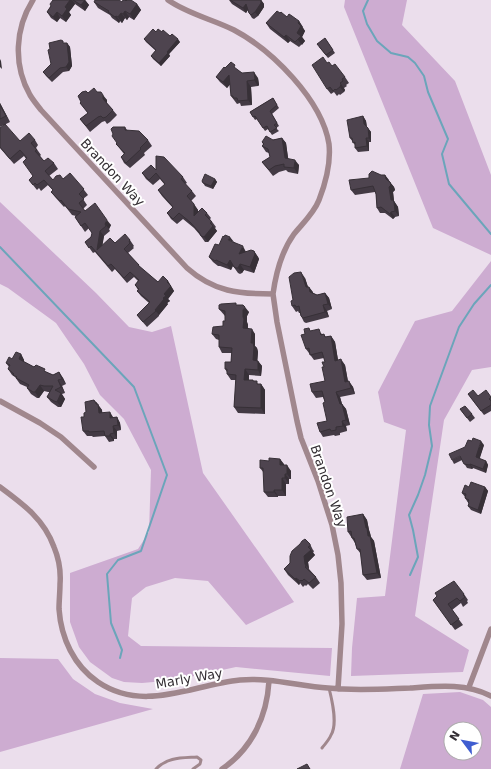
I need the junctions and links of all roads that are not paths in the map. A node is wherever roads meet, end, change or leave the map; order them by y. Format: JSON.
{"nodes":[{"id":1,"x":34,"y":0,"type":"edge"},
{"id":2,"x":168,"y":0,"type":"edge"},
{"id":3,"x":273,"y":294,"type":"junction"},
{"id":4,"x":0,"y":401,"type":"edge"},
{"id":5,"x":94,"y":467,"type":"dead end"},
{"id":6,"x":0,"y":487,"type":"edge"},
{"id":7,"x":491,"y":629,"type":"edge"},
{"id":8,"x":269,"y":681,"type":"junction"},
{"id":9,"x":469,"y":687,"type":"junction"},
{"id":10,"x":329,"y":688,"type":"junction"},
{"id":11,"x":338,"y":688,"type":"junction"},
{"id":12,"x":491,"y":696,"type":"edge"},
{"id":13,"x":322,"y":748,"type":"dead end"},
{"id":14,"x":156,"y":769,"type":"edge"},
{"id":15,"x":193,"y":769,"type":"edge"},
{"id":16,"x":222,"y":769,"type":"edge"}],
"edges":[{"from":1,"to":3,"type":"street","name":"Brandon Way"},
{"from":2,"to":3,"type":"street","name":"Brandon Way"},
{"from":3,"to":11,"type":"street","name":"Brandon Way"},
{"from":4,"to":5,"type":"street"},
{"from":6,"to":8,"type":"street","name":"Marly Way"},
{"from":7,"to":9,"type":"street"},
{"from":8,"to":10,"type":"street","name":"Marly Way"},
{"from":8,"to":16,"type":"street"},
{"from":9,"to":11,"type":"street","name":"Marly Way"},
{"from":9,"to":12,"type":"street","name":"Marly Way"},
{"from":10,"to":11,"type":"street","name":"Marly Way"},
{"from":10,"to":13,"type":"lane"},
{"from":14,"to":15,"type":"lane"}]}
